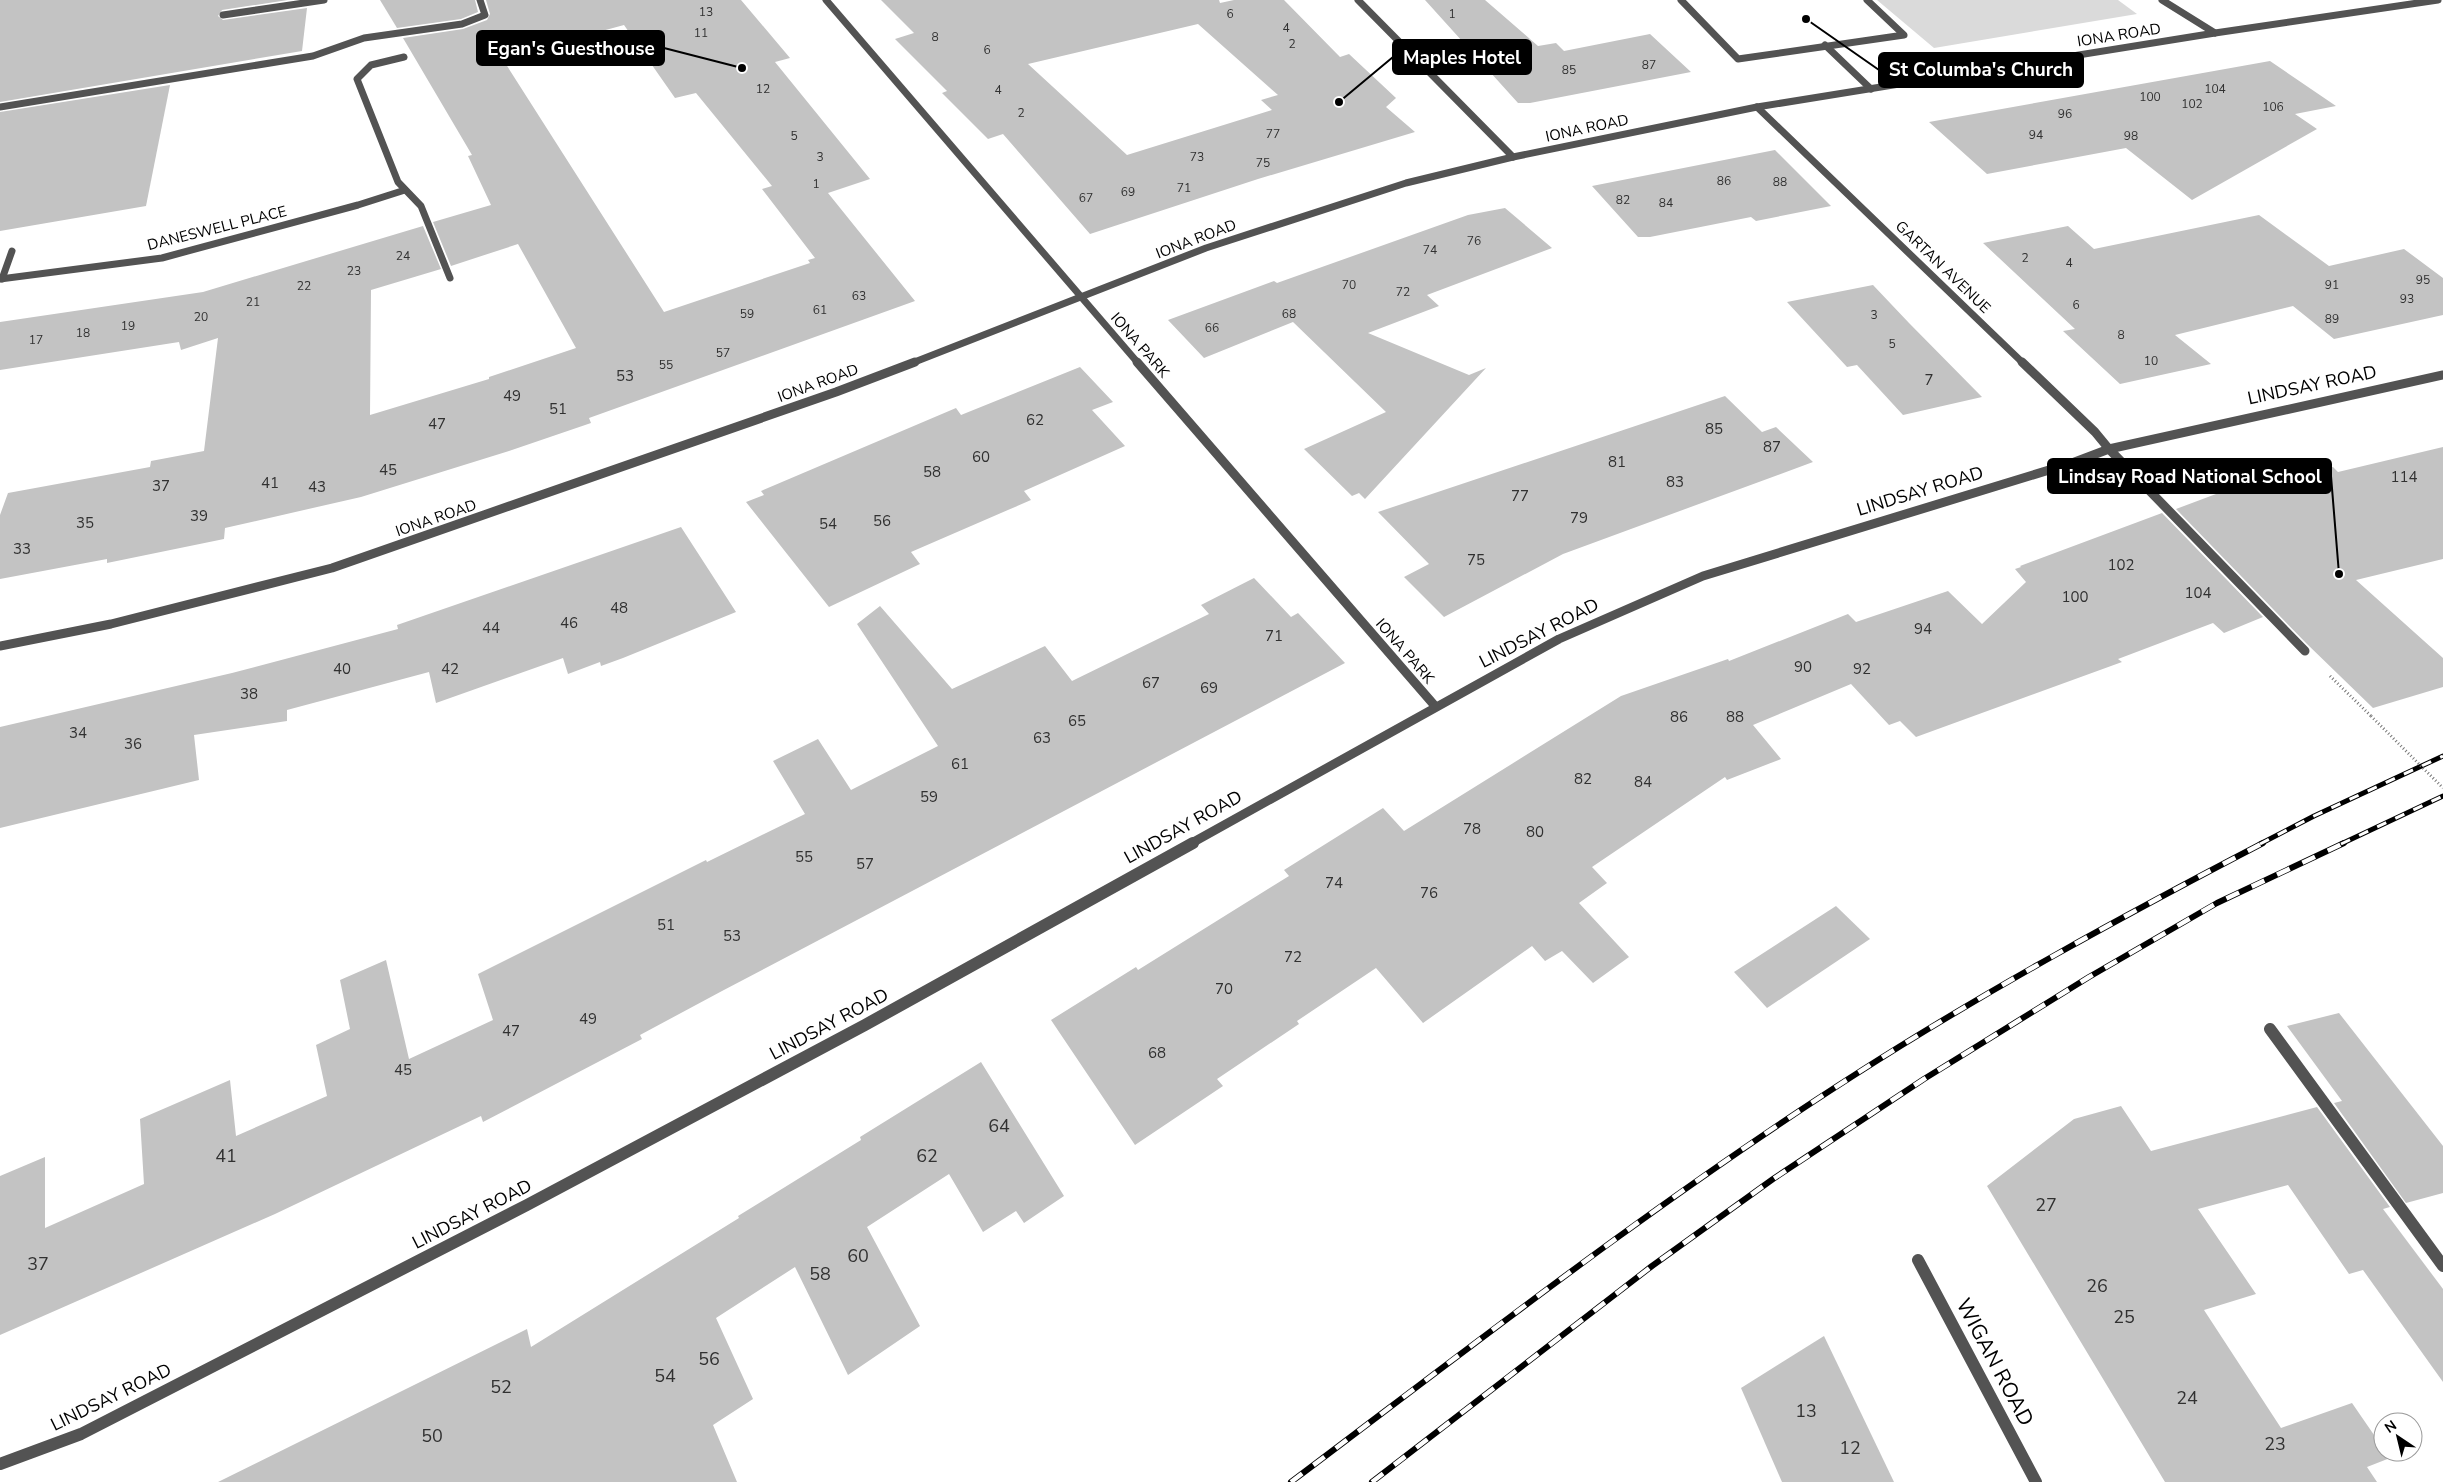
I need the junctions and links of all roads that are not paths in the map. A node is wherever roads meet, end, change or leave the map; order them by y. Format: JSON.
{"nodes":[{"id":1,"x":324,"y":0,"type":"edge"},
{"id":2,"x":480,"y":0,"type":"edge"},
{"id":3,"x":826,"y":0,"type":"edge"},
{"id":4,"x":1358,"y":0,"type":"edge"},
{"id":5,"x":1681,"y":0,"type":"edge"},
{"id":6,"x":1867,"y":0,"type":"edge"},
{"id":7,"x":2162,"y":0,"type":"edge"},
{"id":8,"x":2438,"y":0,"type":"edge"},
{"id":9,"x":223,"y":15,"type":"dead end"},
{"id":10,"x":2215,"y":33,"type":"junction"},
{"id":11,"x":1825,"y":45,"type":"junction"},
{"id":12,"x":404,"y":56,"type":"dead end"},
{"id":13,"x":1871,"y":89,"type":"junction"},
{"id":14,"x":0,"y":107,"type":"edge"},
{"id":15,"x":1757,"y":107,"type":"junction"},
{"id":16,"x":1513,"y":157,"type":"junction"},
{"id":17,"x":405,"y":190,"type":"junction"},
{"id":18,"x":12,"y":251,"type":"dead end"},
{"id":19,"x":450,"y":278,"type":"dead end"},
{"id":20,"x":1,"y":279,"type":"edge"},
{"id":21,"x":1081,"y":298,"type":"junction"},
{"id":22,"x":2443,"y":375,"type":"edge"},
{"id":23,"x":2109,"y":449,"type":"junction"},
{"id":24,"x":0,"y":646,"type":"edge"},
{"id":25,"x":2305,"y":652,"type":"road end"},
{"id":26,"x":1435,"y":706,"type":"junction"},
{"id":27,"x":2270,"y":1029,"type":"dead end"},
{"id":28,"x":1918,"y":1260,"type":"dead end"},
{"id":29,"x":2443,"y":1266,"type":"edge"},
{"id":30,"x":0,"y":1464,"type":"edge"},
{"id":31,"x":2036,"y":1482,"type":"edge"}],
"edges":[{"from":1,"to":9,"type":"street"},
{"from":2,"to":14,"type":"street"},
{"from":3,"to":21,"type":"street","name":"IONA PARK"},
{"from":4,"to":16,"type":"street"},
{"from":5,"to":11,"type":"street"},
{"from":6,"to":11,"type":"street"},
{"from":7,"to":10,"type":"street"},
{"from":8,"to":10,"type":"street","name":"IONA ROAD"},
{"from":10,"to":13,"type":"street","name":"IONA ROAD"},
{"from":11,"to":13,"type":"street"},
{"from":12,"to":17,"type":"street"},
{"from":13,"to":15,"type":"street","name":"IONA ROAD"},
{"from":15,"to":16,"type":"street","name":"IONA ROAD"},
{"from":15,"to":23,"type":"street","name":"GARTAN AVENUE"},
{"from":16,"to":21,"type":"street","name":"IONA ROAD"},
{"from":17,"to":19,"type":"street"},
{"from":17,"to":20,"type":"street","name":"DANESWELL PLACE"},
{"from":18,"to":20,"type":"street","name":"DANESWELL PLACE"},
{"from":21,"to":24,"type":"street","name":"IONA ROAD"},
{"from":21,"to":26,"type":"street","name":"IONA PARK"},
{"from":22,"to":23,"type":"street","name":"LINDSAY ROAD"},
{"from":23,"to":25,"type":"street","name":"GARTAN AVENUE"},
{"from":23,"to":26,"type":"street","name":"LINDSAY ROAD"},
{"from":26,"to":30,"type":"street","name":"LINDSAY ROAD"},
{"from":27,"to":29,"type":"street"},
{"from":28,"to":31,"type":"street","name":"WIGAN ROAD"}]}
